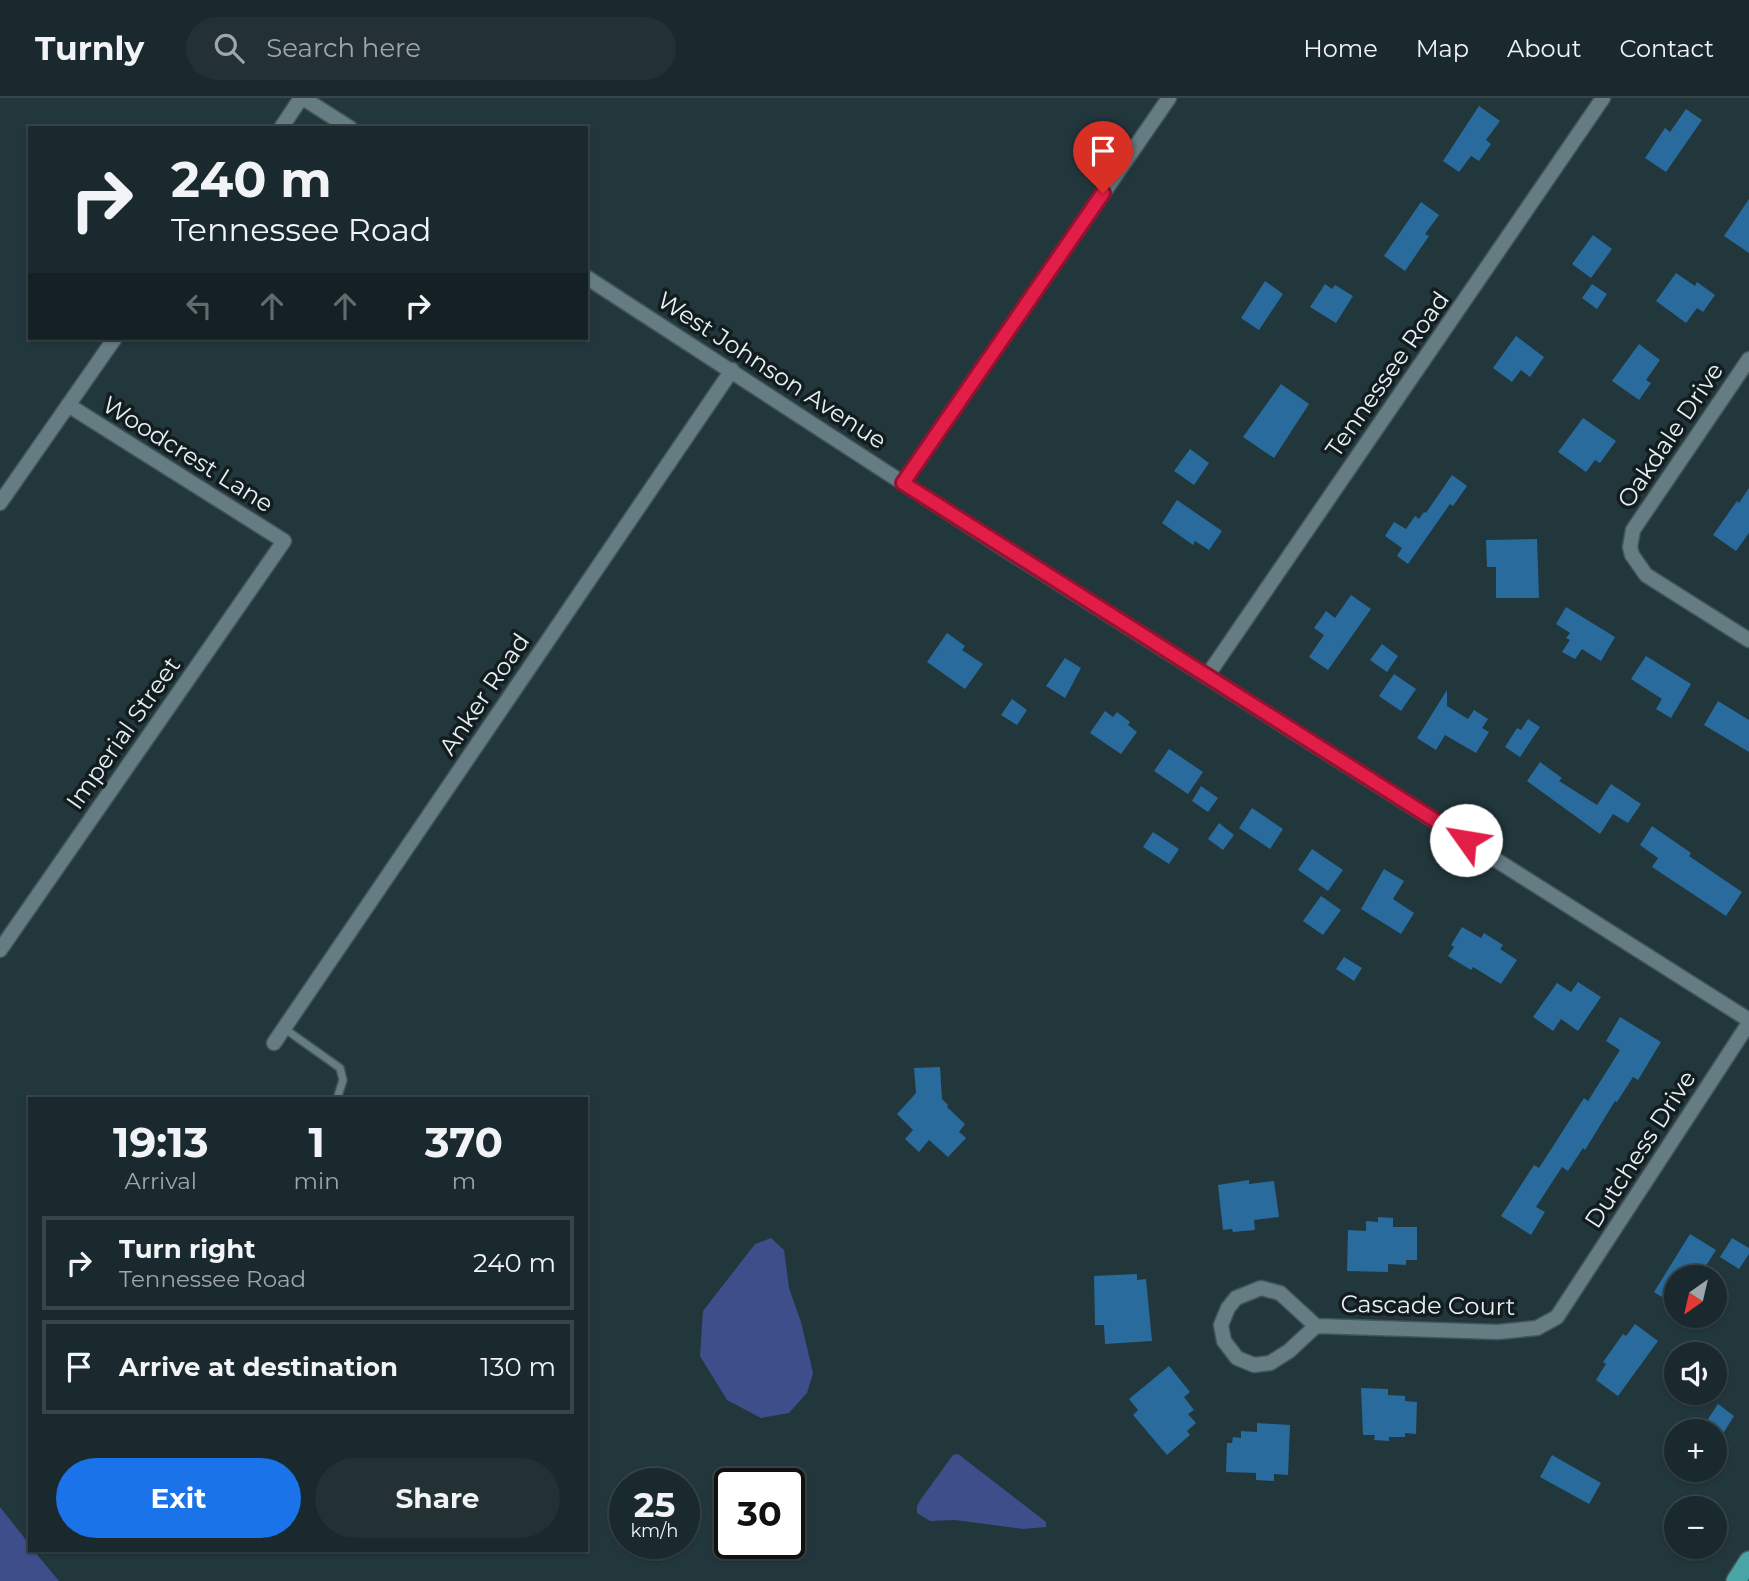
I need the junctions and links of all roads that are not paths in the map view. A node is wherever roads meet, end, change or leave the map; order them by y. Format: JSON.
{"nodes":[{"id":1,"x":302,"y":98,"type":"edge"},
{"id":2,"x":1169,"y":98,"type":"edge"},
{"id":3,"x":1603,"y":98,"type":"edge"},
{"id":4,"x":282,"y":126,"type":"edge"},
{"id":5,"x":347,"y":126,"type":"edge"},
{"id":6,"x":588,"y":278,"type":"edge"},
{"id":7,"x":114,"y":340,"type":"edge"},
{"id":8,"x":1749,"y":359,"type":"edge"},
{"id":9,"x":732,"y":370,"type":"junction"},
{"id":10,"x":68,"y":405,"type":"junction"},
{"id":11,"x":903,"y":483,"type":"junction"},
{"id":12,"x":0,"y":503,"type":"edge"},
{"id":13,"x":284,"y":541,"type":"joint"},
{"id":14,"x":1749,"y":640,"type":"edge"},
{"id":15,"x":1207,"y":676,"type":"junction"},
{"id":16,"x":0,"y":950,"type":"edge"},
{"id":17,"x":1749,"y":1021,"type":"edge"},
{"id":18,"x":285,"y":1028,"type":"junction"},
{"id":19,"x":274,"y":1043,"type":"dead end"},
{"id":20,"x":338,"y":1097,"type":"edge"},
{"id":21,"x":1570,"y":1300,"type":"joint"},
{"id":22,"x":1316,"y":1326,"type":"junction"},
{"id":23,"x":1749,"y":1561,"type":"edge"},
{"id":24,"x":1735,"y":1581,"type":"edge"}],
"edges":[{"from":1,"to":4,"type":"street"},
{"from":1,"to":5,"type":"street"},
{"from":2,"to":11,"type":"street"},
{"from":3,"to":15,"type":"street","name":"Tennessee Road"},
{"from":6,"to":9,"type":"street","name":"West Johnson Avenue"},
{"from":7,"to":10,"type":"street"},
{"from":8,"to":14,"type":"street","name":"Oakdale Drive"},
{"from":9,"to":11,"type":"street","name":"West Johnson Avenue"},
{"from":9,"to":18,"type":"street","name":"Anker Road"},
{"from":10,"to":12,"type":"street"},
{"from":10,"to":13,"type":"street","name":"Woodcrest Lane"},
{"from":11,"to":15,"type":"street","name":"West Johnson Avenue"},
{"from":13,"to":16,"type":"street","name":"Imperial Street"},
{"from":15,"to":17,"type":"street","name":"West Johnson Avenue"},
{"from":17,"to":21,"type":"street","name":"Dutchess Drive"},
{"from":18,"to":19,"type":"street","name":"Anker Road"},
{"from":18,"to":20,"type":"lane"},
{"from":21,"to":22,"type":"street","name":"Cascade Court"},
{"from":22,"to":22,"type":"street","name":"Cascade Court"},
{"from":23,"to":24,"type":"main road"}]}
